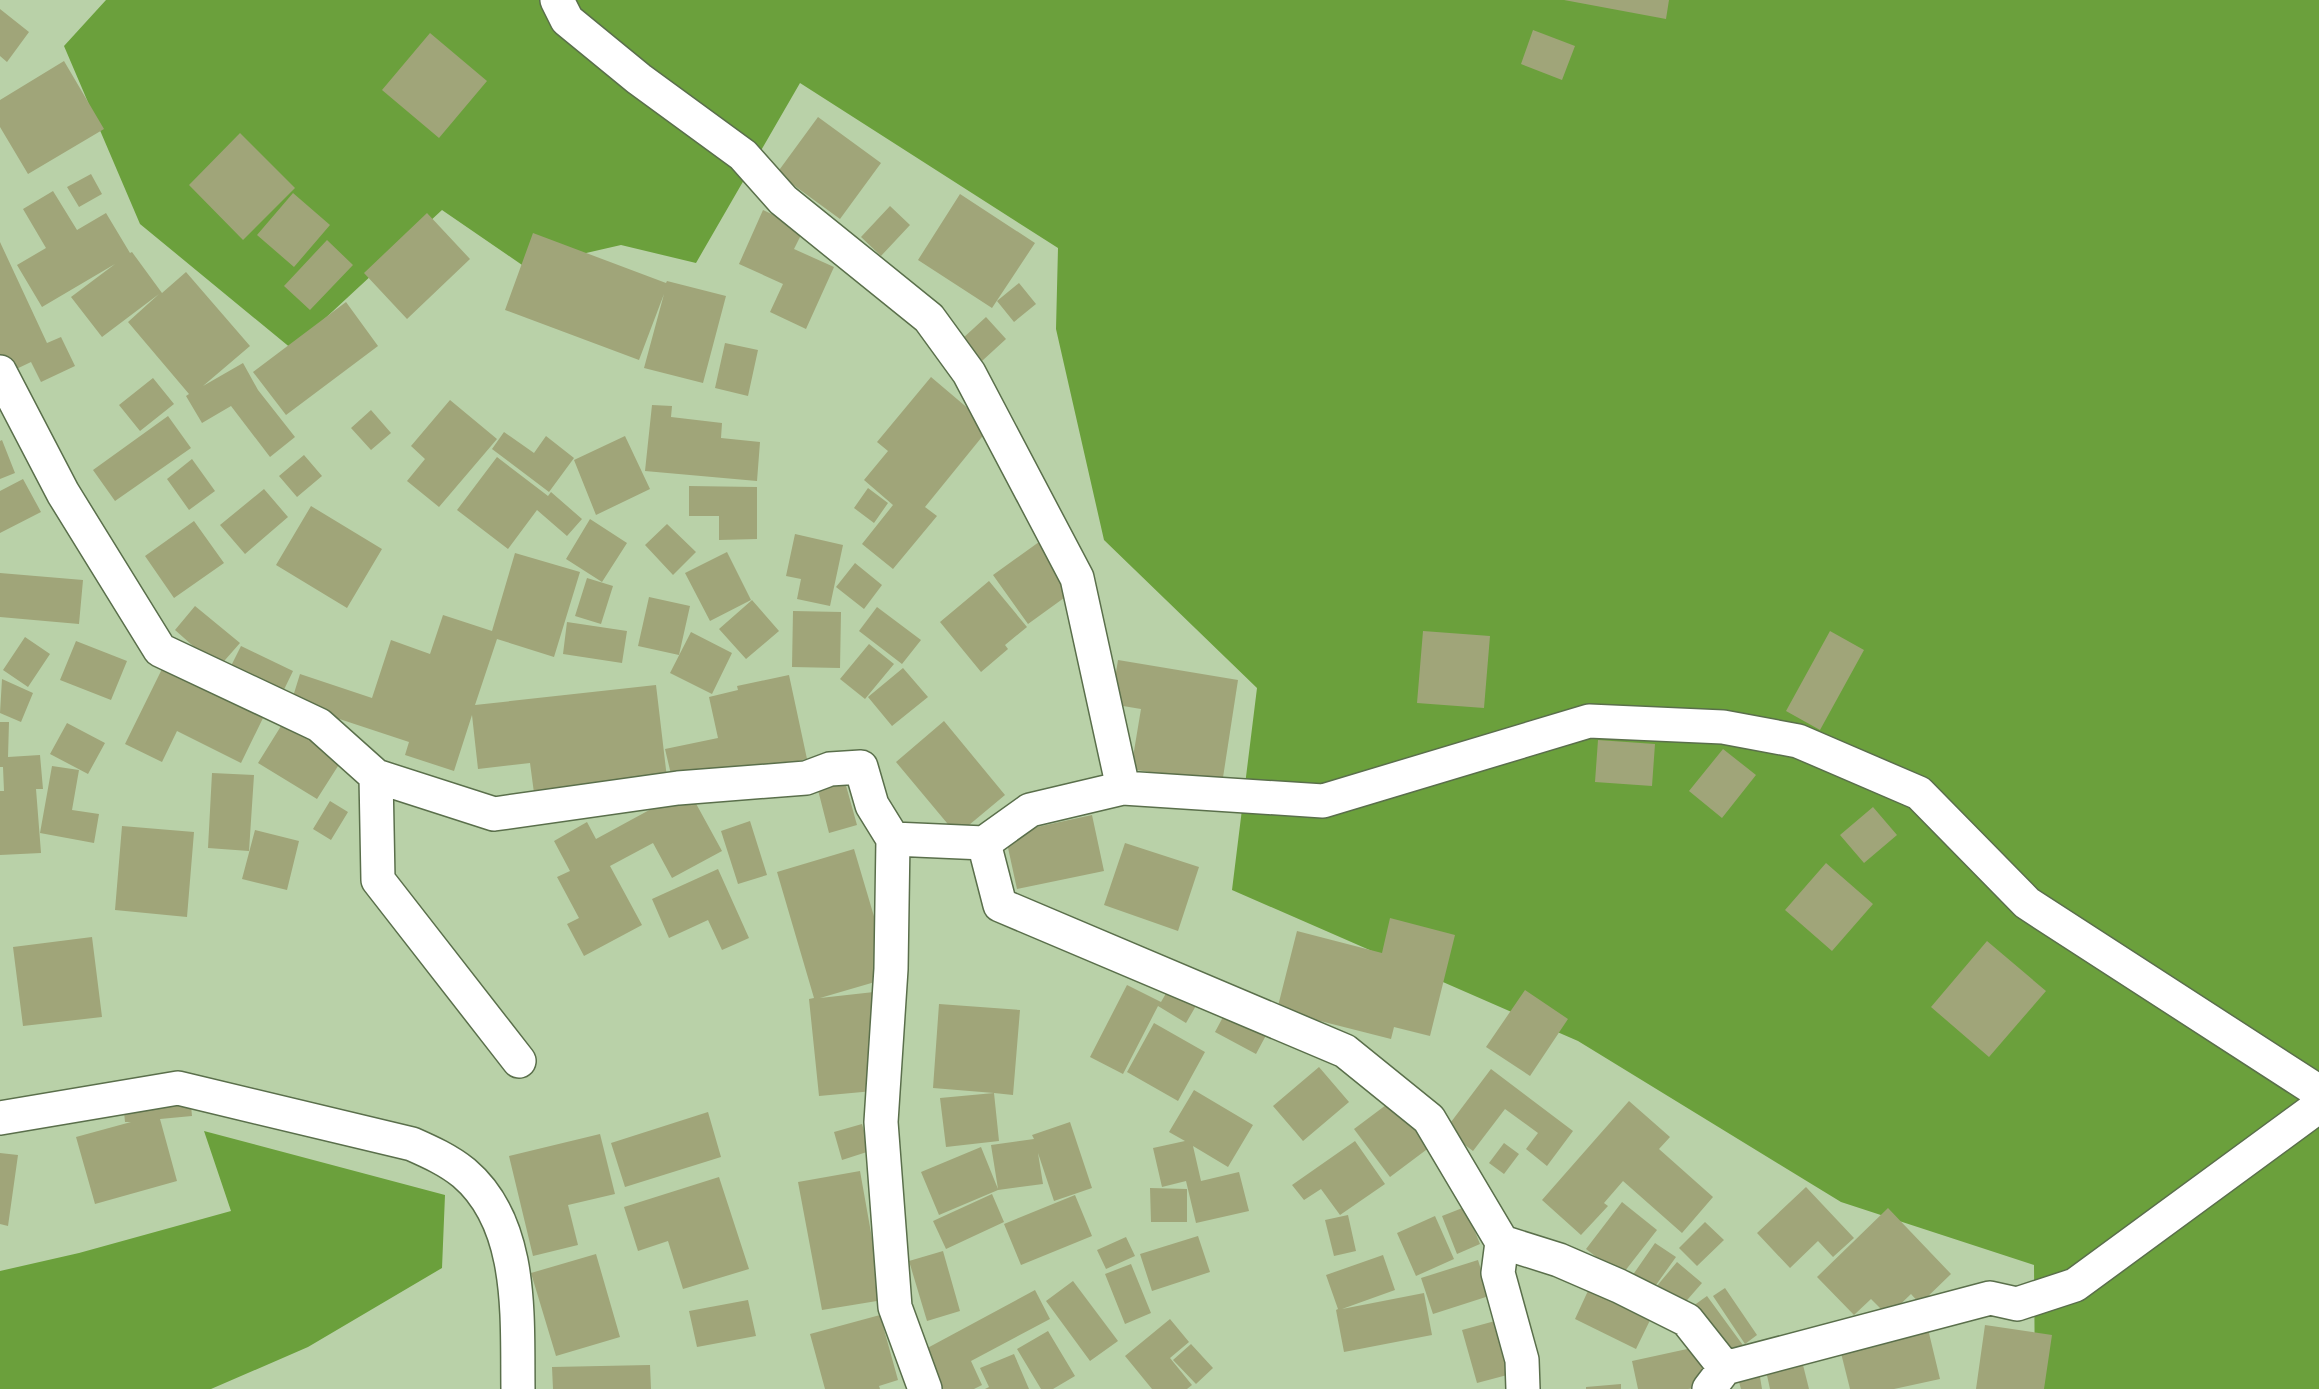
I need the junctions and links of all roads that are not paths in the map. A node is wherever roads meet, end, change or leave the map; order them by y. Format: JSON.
{"nodes":[{"id":1,"x":556,"y":0,"type":"edge"},
{"id":2,"x":0,"y":372,"type":"edge"},
{"id":3,"x":376,"y":776,"type":"junction"},
{"id":4,"x":1123,"y":788,"type":"junction"},
{"id":5,"x":893,"y":839,"type":"junction"},
{"id":6,"x":984,"y":843,"type":"junction"},
{"id":7,"x":519,"y":1061,"type":"dead end"},
{"id":8,"x":2319,"y":1092,"type":"edge"},
{"id":9,"x":2319,"y":1106,"type":"edge"},
{"id":10,"x":0,"y":1118,"type":"edge"},
{"id":11,"x":1502,"y":1242,"type":"junction"},
{"id":12,"x":1717,"y":1379,"type":"edge"},
{"id":13,"x":519,"y":1389,"type":"edge"},
{"id":14,"x":926,"y":1389,"type":"edge"},
{"id":15,"x":1523,"y":1389,"type":"edge"}],
"edges":[{"from":1,"to":4,"type":"street"},
{"from":2,"to":3,"type":"street"},
{"from":3,"to":5,"type":"street"},
{"from":3,"to":7,"type":"street"},
{"from":4,"to":6,"type":"street"},
{"from":4,"to":8,"type":"street"},
{"from":5,"to":6,"type":"street"},
{"from":5,"to":14,"type":"street"},
{"from":6,"to":11,"type":"street"},
{"from":9,"to":12,"type":"street"},
{"from":10,"to":13,"type":"street"},
{"from":11,"to":12,"type":"street"},
{"from":11,"to":15,"type":"street"}]}
